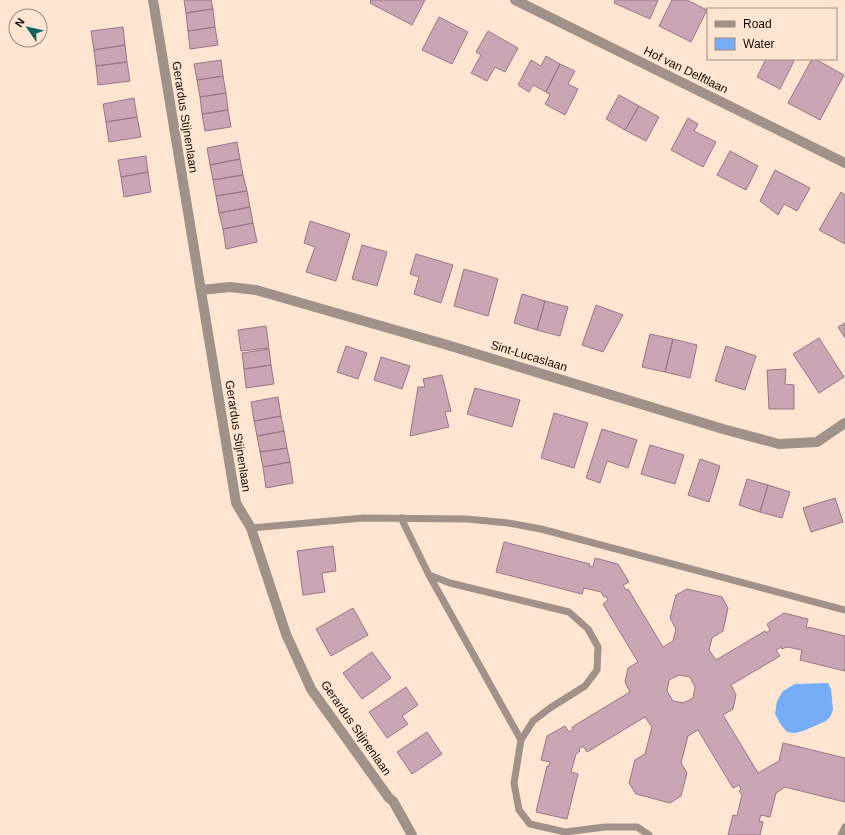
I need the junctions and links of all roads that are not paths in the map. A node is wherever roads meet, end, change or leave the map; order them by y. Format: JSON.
{"nodes":[{"id":1,"x":153,"y":0,"type":"edge"},
{"id":2,"x":515,"y":0,"type":"edge"},
{"id":3,"x":845,"y":163,"type":"edge"},
{"id":4,"x":201,"y":290,"type":"junction"},
{"id":5,"x":845,"y":423,"type":"edge"},
{"id":6,"x":401,"y":518,"type":"junction"},
{"id":7,"x":251,"y":528,"type":"junction"},
{"id":8,"x":429,"y":575,"type":"junction"},
{"id":9,"x":845,"y":610,"type":"edge"},
{"id":10,"x":521,"y":740,"type":"junction"},
{"id":11,"x":845,"y":826,"type":"edge"},
{"id":12,"x":412,"y":835,"type":"edge"},
{"id":13,"x":649,"y":835,"type":"edge"},
{"id":14,"x":841,"y":835,"type":"edge"}],
"edges":[{"from":1,"to":4,"type":"street","name":"Gerardus Stijnenlaan"},
{"from":2,"to":3,"type":"street","name":"Hof van Delftlaan"},
{"from":4,"to":5,"type":"street","name":"Sint-Lucaslaan"},
{"from":4,"to":7,"type":"street","name":"Gerardus Stijnenlaan"},
{"from":6,"to":7,"type":"lane"},
{"from":6,"to":8,"type":"lane"},
{"from":6,"to":9,"type":"lane"},
{"from":7,"to":12,"type":"street","name":"Gerardus Stijnenlaan"},
{"from":8,"to":10,"type":"lane"},
{"from":8,"to":10,"type":"lane"},
{"from":10,"to":13,"type":"lane"},
{"from":11,"to":14,"type":"lane"}]}
